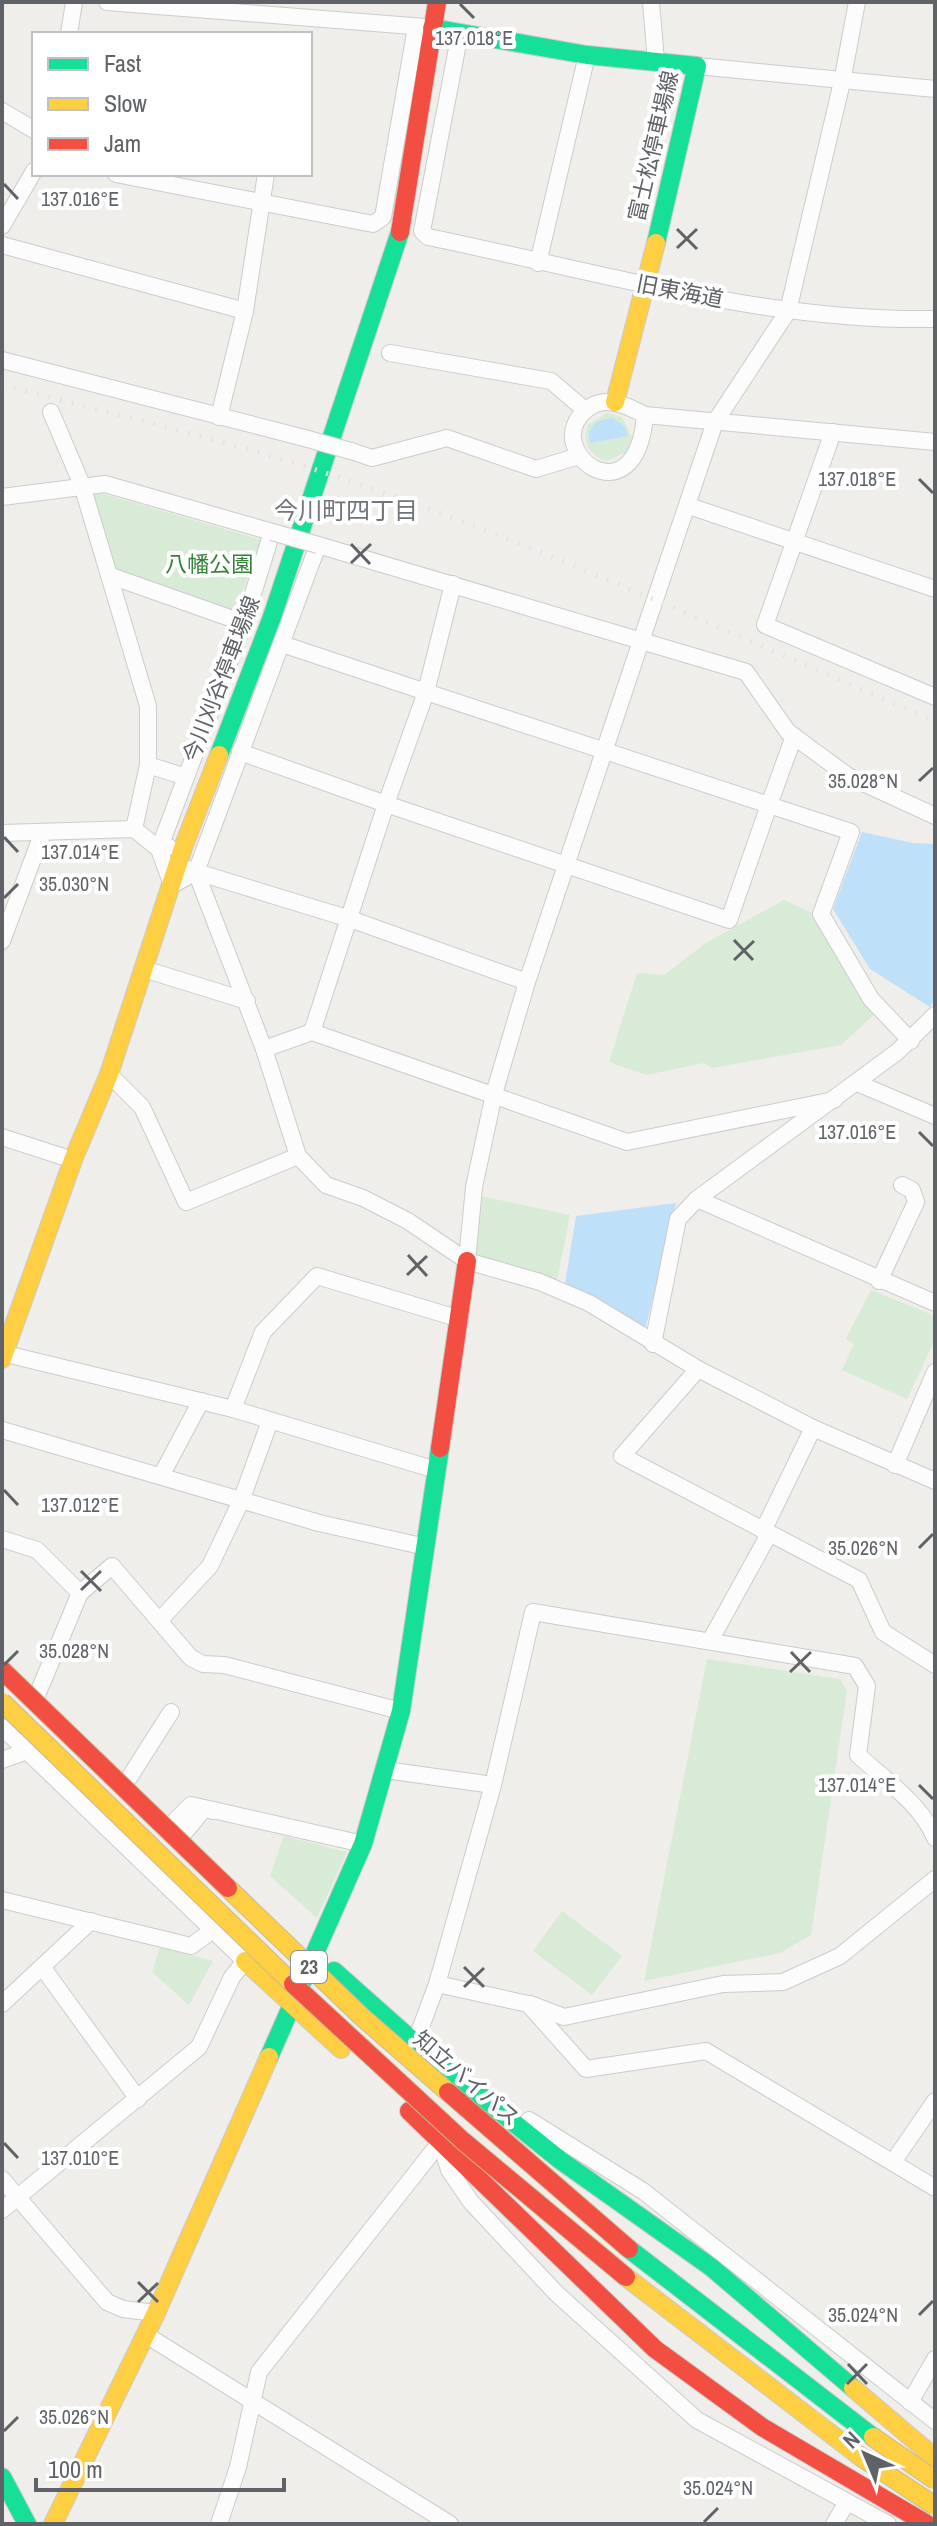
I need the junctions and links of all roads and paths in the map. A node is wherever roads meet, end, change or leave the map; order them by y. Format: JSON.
{"nodes":[{"id":1,"x":74,"y":2,"type":"edge"},
{"id":2,"x":107,"y":2,"type":"edge"},
{"id":3,"x":437,"y":2,"type":"edge"},
{"id":4,"x":651,"y":2,"type":"edge"},
{"id":5,"x":857,"y":2,"type":"edge"},
{"id":6,"x":282,"y":25,"type":"edge"},
{"id":7,"x":424,"y":28,"type":"junction"},
{"id":8,"x":69,"y":32,"type":"edge"},
{"id":9,"x":460,"y":33,"type":"junction"},
{"id":10,"x":587,"y":55,"type":"junction"},
{"id":11,"x":656,"y":61,"type":"junction"},
{"id":12,"x":697,"y":66,"type":"junction"},
{"id":13,"x":842,"y":82,"type":"junction"},
{"id":14,"x":935,"y":89,"type":"edge"},
{"id":15,"x":2,"y":111,"type":"edge"},
{"id":16,"x":32,"y":129,"type":"edge"},
{"id":17,"x":32,"y":174,"type":"edge"},
{"id":18,"x":127,"y":176,"type":"edge"},
{"id":19,"x":266,"y":176,"type":"edge"},
{"id":20,"x":263,"y":201,"type":"junction"},
{"id":21,"x":2,"y":226,"type":"edge"},
{"id":22,"x":2,"y":245,"type":"edge"},
{"id":23,"x":538,"y":263,"type":"junction"},
{"id":24,"x":646,"y":285,"type":"junction"},
{"id":25,"x":245,"y":311,"type":"junction"},
{"id":26,"x":788,"y":311,"type":"junction"},
{"id":27,"x":935,"y":319,"type":"edge"},
{"id":28,"x":390,"y":353,"type":"dead end"},
{"id":29,"x":2,"y":360,"type":"edge"},
{"id":30,"x":615,"y":402,"type":"junction"},
{"id":31,"x":585,"y":410,"type":"junction"},
{"id":32,"x":51,"y":412,"type":"dead end"},
{"id":33,"x":645,"y":415,"type":"junction"},
{"id":34,"x":219,"y":417,"type":"junction"},
{"id":35,"x":715,"y":422,"type":"junction"},
{"id":36,"x":833,"y":432,"type":"junction"},
{"id":37,"x":935,"y":442,"type":"edge"},
{"id":38,"x":579,"y":456,"type":"junction"},
{"id":39,"x":82,"y":485,"type":"junction"},
{"id":40,"x":2,"y":497,"type":"edge"},
{"id":41,"x":689,"y":506,"type":"junction"},
{"id":42,"x":272,"y":532,"type":"junction"},
{"id":43,"x":793,"y":543,"type":"junction"},
{"id":44,"x":318,"y":545,"type":"junction"},
{"id":45,"x":111,"y":576,"type":"junction"},
{"id":46,"x":453,"y":584,"type":"junction"},
{"id":47,"x":935,"y":589,"type":"edge"},
{"id":48,"x":244,"y":623,"type":"junction"},
{"id":49,"x":641,"y":641,"type":"junction"},
{"id":50,"x":282,"y":644,"type":"junction"},
{"id":51,"x":426,"y":692,"type":"junction"},
{"id":52,"x":935,"y":697,"type":"edge"},
{"id":53,"x":794,"y":736,"type":"junction"},
{"id":54,"x":605,"y":750,"type":"junction"},
{"id":55,"x":240,"y":752,"type":"junction"},
{"id":56,"x":148,"y":765,"type":"junction"},
{"id":57,"x":186,"y":777,"type":"junction"},
{"id":58,"x":386,"y":804,"type":"junction"},
{"id":59,"x":769,"y":805,"type":"junction"},
{"id":60,"x":935,"y":816,"type":"edge"},
{"id":61,"x":134,"y":829,"type":"junction"},
{"id":62,"x":43,"y":832,"type":"junction"},
{"id":63,"x":2,"y":833,"type":"edge"},
{"id":64,"x":184,"y":845,"type":"junction"},
{"id":65,"x":159,"y":849,"type":"junction"},
{"id":66,"x":177,"y":866,"type":"junction"},
{"id":67,"x":568,"y":868,"type":"junction"},
{"id":68,"x":196,"y":872,"type":"junction"},
{"id":69,"x":172,"y":885,"type":"junction"},
{"id":70,"x":350,"y":919,"type":"junction"},
{"id":71,"x":2,"y":941,"type":"edge"},
{"id":72,"x":144,"y":969,"type":"junction"},
{"id":73,"x":527,"y":982,"type":"junction"},
{"id":74,"x":247,"y":1001,"type":"junction"},
{"id":75,"x":935,"y":1015,"type":"edge"},
{"id":76,"x":312,"y":1032,"type":"junction"},
{"id":77,"x":911,"y":1041,"type":"junction"},
{"id":78,"x":264,"y":1049,"type":"junction"},
{"id":79,"x":109,"y":1074,"type":"junction"},
{"id":80,"x":857,"y":1083,"type":"junction"},
{"id":81,"x":494,"y":1094,"type":"junction"},
{"id":82,"x":834,"y":1100,"type":"junction"},
{"id":83,"x":935,"y":1116,"type":"edge"},
{"id":84,"x":2,"y":1137,"type":"edge"},
{"id":85,"x":298,"y":1156,"type":"junction"},
{"id":86,"x":73,"y":1160,"type":"junction"},
{"id":87,"x":902,"y":1185,"type":"dead end"},
{"id":88,"x":697,"y":1199,"type":"junction"},
{"id":89,"x":467,"y":1261,"type":"junction"},
{"id":90,"x":879,"y":1281,"type":"junction"},
{"id":91,"x":935,"y":1303,"type":"edge"},
{"id":92,"x":460,"y":1319,"type":"junction"},
{"id":93,"x":653,"y":1344,"type":"junction"},
{"id":94,"x":3,"y":1355,"type":"edge"},
{"id":95,"x":698,"y":1369,"type":"junction"},
{"id":96,"x":935,"y":1372,"type":"edge"},
{"id":97,"x":201,"y":1401,"type":"junction"},
{"id":98,"x":233,"y":1409,"type":"junction"},
{"id":99,"x":270,"y":1421,"type":"junction"},
{"id":100,"x":813,"y":1428,"type":"junction"},
{"id":101,"x":2,"y":1430,"type":"edge"},
{"id":102,"x":895,"y":1465,"type":"junction"},
{"id":103,"x":436,"y":1470,"type":"junction"},
{"id":104,"x":161,"y":1476,"type":"junction"},
{"id":105,"x":935,"y":1481,"type":"edge"},
{"id":106,"x":241,"y":1501,"type":"junction"},
{"id":107,"x":766,"y":1532,"type":"junction"},
{"id":108,"x":2,"y":1539,"type":"edge"},
{"id":109,"x":426,"y":1547,"type":"junction"},
{"id":110,"x":80,"y":1593,"type":"junction"},
{"id":111,"x":160,"y":1620,"type":"junction"},
{"id":112,"x":710,"y":1641,"type":"junction"},
{"id":113,"x":2,"y":1661,"type":"edge"},
{"id":114,"x":935,"y":1665,"type":"edge"},
{"id":115,"x":2,"y":1670,"type":"edge"},
{"id":116,"x":37,"y":1695,"type":"junction"},
{"id":117,"x":2,"y":1702,"type":"edge"},
{"id":118,"x":401,"y":1711,"type":"junction"},
{"id":119,"x":171,"y":1712,"type":"dead end"},
{"id":120,"x":2,"y":1727,"type":"edge"},
{"id":121,"x":27,"y":1751,"type":"junction"},
{"id":122,"x":2,"y":1760,"type":"edge"},
{"id":123,"x":385,"y":1770,"type":"junction"},
{"id":124,"x":129,"y":1778,"type":"junction"},
{"id":125,"x":493,"y":1785,"type":"junction"},
{"id":126,"x":179,"y":1827,"type":"junction"},
{"id":127,"x":935,"y":1838,"type":"edge"},
{"id":128,"x":356,"y":1843,"type":"junction"},
{"id":129,"x":935,"y":1879,"type":"edge"},
{"id":130,"x":2,"y":1900,"type":"edge"},
{"id":131,"x":91,"y":1921,"type":"junction"},
{"id":132,"x":213,"y":1930,"type":"junction"},
{"id":133,"x":314,"y":1953,"type":"junction"},
{"id":134,"x":245,"y":1961,"type":"junction"},
{"id":135,"x":43,"y":1968,"type":"junction"},
{"id":136,"x":437,"y":1984,"type":"junction"},
{"id":137,"x":2,"y":2004,"type":"edge"},
{"id":138,"x":528,"y":2004,"type":"junction"},
{"id":139,"x":293,"y":2005,"type":"junction"},
{"id":140,"x":415,"y":2043,"type":"junction"},
{"id":141,"x":138,"y":2099,"type":"junction"},
{"id":142,"x":935,"y":2101,"type":"edge"},
{"id":143,"x":491,"y":2102,"type":"junction"},
{"id":144,"x":441,"y":2141,"type":"junction"},
{"id":145,"x":893,"y":2162,"type":"junction"},
{"id":146,"x":2,"y":2179,"type":"edge"},
{"id":147,"x":935,"y":2188,"type":"edge"},
{"id":148,"x":18,"y":2197,"type":"junction"},
{"id":149,"x":2,"y":2210,"type":"edge"},
{"id":150,"x":156,"y":2313,"type":"junction"},
{"id":151,"x":146,"y":2335,"type":"junction"},
{"id":152,"x":935,"y":2359,"type":"edge"},
{"id":153,"x":251,"y":2398,"type":"junction"},
{"id":154,"x":910,"y":2402,"type":"junction"},
{"id":155,"x":935,"y":2421,"type":"edge"},
{"id":156,"x":935,"y":2458,"type":"edge"},
{"id":157,"x":2,"y":2477,"type":"edge"},
{"id":158,"x":935,"y":2480,"type":"edge"},
{"id":159,"x":847,"y":2502,"type":"junction"},
{"id":160,"x":935,"y":2506,"type":"edge"},
{"id":161,"x":27,"y":2524,"type":"edge"},
{"id":162,"x":53,"y":2524,"type":"edge"},
{"id":163,"x":219,"y":2524,"type":"edge"},
{"id":164,"x":450,"y":2524,"type":"edge"},
{"id":165,"x":834,"y":2524,"type":"edge"},
{"id":166,"x":888,"y":2524,"type":"edge"},
{"id":167,"x":927,"y":2524,"type":"edge"}],
"edges":[{"from":1,"to":8,"type":"street"},
{"from":2,"to":6,"type":"street"},
{"from":3,"to":7,"type":"main road","name":"今川刈谷停車場線"},
{"from":4,"to":11,"type":"street"},
{"from":5,"to":13,"type":"street"},
{"from":6,"to":7,"type":"street"},
{"from":7,"to":9,"type":"main road","name":"富士松停車場線"},
{"from":7,"to":20,"type":"street"},
{"from":7,"to":64,"type":"main road","name":"今川刈谷停車場線"},
{"from":9,"to":10,"type":"main road","name":"富士松停車場線"},
{"from":9,"to":23,"type":"street","name":"旧東海道"},
{"from":10,"to":11,"type":"main road","name":"富士松停車場線"},
{"from":10,"to":23,"type":"street"},
{"from":11,"to":12,"type":"main road","name":"富士松停車場線"},
{"from":12,"to":13,"type":"street"},
{"from":12,"to":24,"type":"main road","name":"富士松停車場線"},
{"from":13,"to":14,"type":"street"},
{"from":13,"to":26,"type":"street"},
{"from":15,"to":16,"type":"street"},
{"from":17,"to":21,"type":"street"},
{"from":18,"to":20,"type":"street"},
{"from":19,"to":20,"type":"street"},
{"from":20,"to":25,"type":"street"},
{"from":22,"to":25,"type":"street"},
{"from":23,"to":24,"type":"street","name":"旧東海道"},
{"from":24,"to":26,"type":"street","name":"旧東海道"},
{"from":24,"to":30,"type":"main road","name":"富士松停車場線"},
{"from":25,"to":34,"type":"street"},
{"from":26,"to":27,"type":"street","name":"旧東海道"},
{"from":26,"to":35,"type":"street"},
{"from":28,"to":31,"type":"street"},
{"from":29,"to":34,"type":"street"},
{"from":30,"to":31,"type":"street"},
{"from":30,"to":33,"type":"street"},
{"from":31,"to":38,"type":"street"},
{"from":32,"to":39,"type":"street"},
{"from":33,"to":35,"type":"street"},
{"from":33,"to":38,"type":"street"},
{"from":34,"to":38,"type":"street","bridge":true},
{"from":35,"to":36,"type":"street"},
{"from":35,"to":41,"type":"street"},
{"from":36,"to":37,"type":"street"},
{"from":36,"to":43,"type":"street"},
{"from":39,"to":40,"type":"street"},
{"from":39,"to":42,"type":"street"},
{"from":39,"to":45,"type":"street"},
{"from":41,"to":43,"type":"street"},
{"from":41,"to":49,"type":"street"},
{"from":42,"to":44,"type":"street","bridge":true},
{"from":42,"to":48,"type":"street"},
{"from":43,"to":47,"type":"street"},
{"from":43,"to":52,"type":"street"},
{"from":44,"to":46,"type":"street"},
{"from":44,"to":50,"type":"street"},
{"from":45,"to":48,"type":"street"},
{"from":45,"to":56,"type":"street"},
{"from":46,"to":49,"type":"street"},
{"from":46,"to":51,"type":"street"},
{"from":48,"to":57,"type":"street"},
{"from":49,"to":53,"type":"street"},
{"from":49,"to":54,"type":"street"},
{"from":50,"to":51,"type":"street"},
{"from":50,"to":55,"type":"street"},
{"from":51,"to":54,"type":"street"},
{"from":51,"to":58,"type":"street"},
{"from":53,"to":59,"type":"street"},
{"from":53,"to":60,"type":"street"},
{"from":54,"to":59,"type":"street"},
{"from":54,"to":67,"type":"street"},
{"from":55,"to":58,"type":"street"},
{"from":55,"to":68,"type":"street"},
{"from":56,"to":57,"type":"street"},
{"from":56,"to":61,"type":"street"},
{"from":57,"to":65,"type":"street"},
{"from":58,"to":67,"type":"street"},
{"from":58,"to":70,"type":"street"},
{"from":59,"to":67,"type":"street"},
{"from":59,"to":77,"type":"street"},
{"from":61,"to":62,"type":"street"},
{"from":61,"to":65,"type":"street"},
{"from":62,"to":63,"type":"street"},
{"from":62,"to":71,"type":"street"},
{"from":64,"to":65,"type":"street"},
{"from":64,"to":66,"type":"main road","name":"今川刈谷停車場線"},
{"from":65,"to":69,"type":"street"},
{"from":66,"to":68,"type":"street"},
{"from":66,"to":69,"type":"main road","name":"今川刈谷停車場線"},
{"from":67,"to":73,"type":"street"},
{"from":68,"to":69,"type":"street"},
{"from":68,"to":70,"type":"street"},
{"from":68,"to":74,"type":"street"},
{"from":69,"to":72,"type":"main road","name":"今川刈谷停車場線"},
{"from":70,"to":73,"type":"street"},
{"from":70,"to":76,"type":"street"},
{"from":72,"to":74,"type":"street"},
{"from":72,"to":79,"type":"main road","name":"今川刈谷停車場線"},
{"from":73,"to":81,"type":"street"},
{"from":74,"to":78,"type":"street"},
{"from":75,"to":77,"type":"street"},
{"from":76,"to":78,"type":"street"},
{"from":76,"to":81,"type":"street"},
{"from":77,"to":80,"type":"street"},
{"from":78,"to":85,"type":"street"},
{"from":79,"to":85,"type":"street"},
{"from":79,"to":86,"type":"main road","name":"今川刈谷停車場線"},
{"from":80,"to":82,"type":"street"},
{"from":80,"to":83,"type":"street"},
{"from":81,"to":82,"type":"street"},
{"from":81,"to":89,"type":"street"},
{"from":82,"to":88,"type":"street"},
{"from":84,"to":86,"type":"street"},
{"from":85,"to":89,"type":"street"},
{"from":86,"to":94,"type":"main road","name":"今川刈谷停車場線"},
{"from":87,"to":90,"type":"street"},
{"from":88,"to":90,"type":"street"},
{"from":88,"to":93,"type":"street"},
{"from":89,"to":92,"type":"main road"},
{"from":89,"to":93,"type":"street"},
{"from":90,"to":91,"type":"street"},
{"from":92,"to":98,"type":"street"},
{"from":92,"to":103,"type":"main road"},
{"from":93,"to":95,"type":"street"},
{"from":94,"to":97,"type":"street"},
{"from":95,"to":100,"type":"street"},
{"from":95,"to":107,"type":"street"},
{"from":96,"to":102,"type":"street"},
{"from":97,"to":98,"type":"street"},
{"from":97,"to":104,"type":"street"},
{"from":98,"to":99,"type":"street"},
{"from":99,"to":103,"type":"street"},
{"from":99,"to":106,"type":"street"},
{"from":100,"to":102,"type":"street"},
{"from":100,"to":107,"type":"street"},
{"from":101,"to":104,"type":"street"},
{"from":102,"to":105,"type":"street"},
{"from":103,"to":109,"type":"main road"},
{"from":104,"to":106,"type":"street"},
{"from":106,"to":109,"type":"street"},
{"from":106,"to":111,"type":"street"},
{"from":107,"to":112,"type":"street"},
{"from":107,"to":114,"type":"street"},
{"from":108,"to":110,"type":"street"},
{"from":109,"to":118,"type":"main road"},
{"from":110,"to":111,"type":"street"},
{"from":110,"to":116,"type":"street"},
{"from":111,"to":118,"type":"street"},
{"from":112,"to":125,"type":"street"},
{"from":112,"to":127,"type":"street"},
{"from":113,"to":116,"type":"street"},
{"from":115,"to":158,"type":"main road","name":"知立バイパス","number":"23","bridge":true},
{"from":116,"to":124,"type":"street"},
{"from":117,"to":160,"type":"main road","name":"知立バイパス","number":"23","bridge":true},
{"from":118,"to":123,"type":"main road"},
{"from":119,"to":124,"type":"street"},
{"from":120,"to":121,"type":"street"},
{"from":121,"to":122,"type":"street"},
{"from":121,"to":132,"type":"street"},
{"from":123,"to":125,"type":"street"},
{"from":123,"to":128,"type":"main road"},
{"from":124,"to":126,"type":"street"},
{"from":125,"to":136,"type":"street"},
{"from":126,"to":128,"type":"street"},
{"from":126,"to":133,"type":"street"},
{"from":128,"to":133,"type":"main road"},
{"from":129,"to":138,"type":"street"},
{"from":130,"to":131,"type":"street"},
{"from":131,"to":132,"type":"street"},
{"from":131,"to":135,"type":"street"},
{"from":132,"to":134,"type":"street"},
{"from":133,"to":139,"type":"main road"},
{"from":133,"to":140,"type":"main road"},
{"from":134,"to":139,"type":"main road"},
{"from":134,"to":141,"type":"street"},
{"from":135,"to":137,"type":"street"},
{"from":135,"to":141,"type":"street"},
{"from":136,"to":138,"type":"street"},
{"from":136,"to":140,"type":"street"},
{"from":138,"to":145,"type":"street"},
{"from":139,"to":144,"type":"main road"},
{"from":139,"to":150,"type":"main road"},
{"from":140,"to":143,"type":"main road"},
{"from":141,"to":148,"type":"street"},
{"from":142,"to":145,"type":"street"},
{"from":143,"to":154,"type":"street"},
{"from":143,"to":156,"type":"main road"},
{"from":144,"to":153,"type":"street"},
{"from":144,"to":159,"type":"street"},
{"from":144,"to":167,"type":"main road"},
{"from":145,"to":147,"type":"street"},
{"from":146,"to":148,"type":"street"},
{"from":148,"to":149,"type":"street"},
{"from":148,"to":150,"type":"street"},
{"from":150,"to":151,"type":"main road"},
{"from":151,"to":153,"type":"street"},
{"from":151,"to":162,"type":"main road"},
{"from":152,"to":154,"type":"street"},
{"from":153,"to":163,"type":"street"},
{"from":153,"to":164,"type":"street"},
{"from":154,"to":155,"type":"street"},
{"from":157,"to":161,"type":"main road"},
{"from":159,"to":165,"type":"street"},
{"from":159,"to":166,"type":"street"}]}
